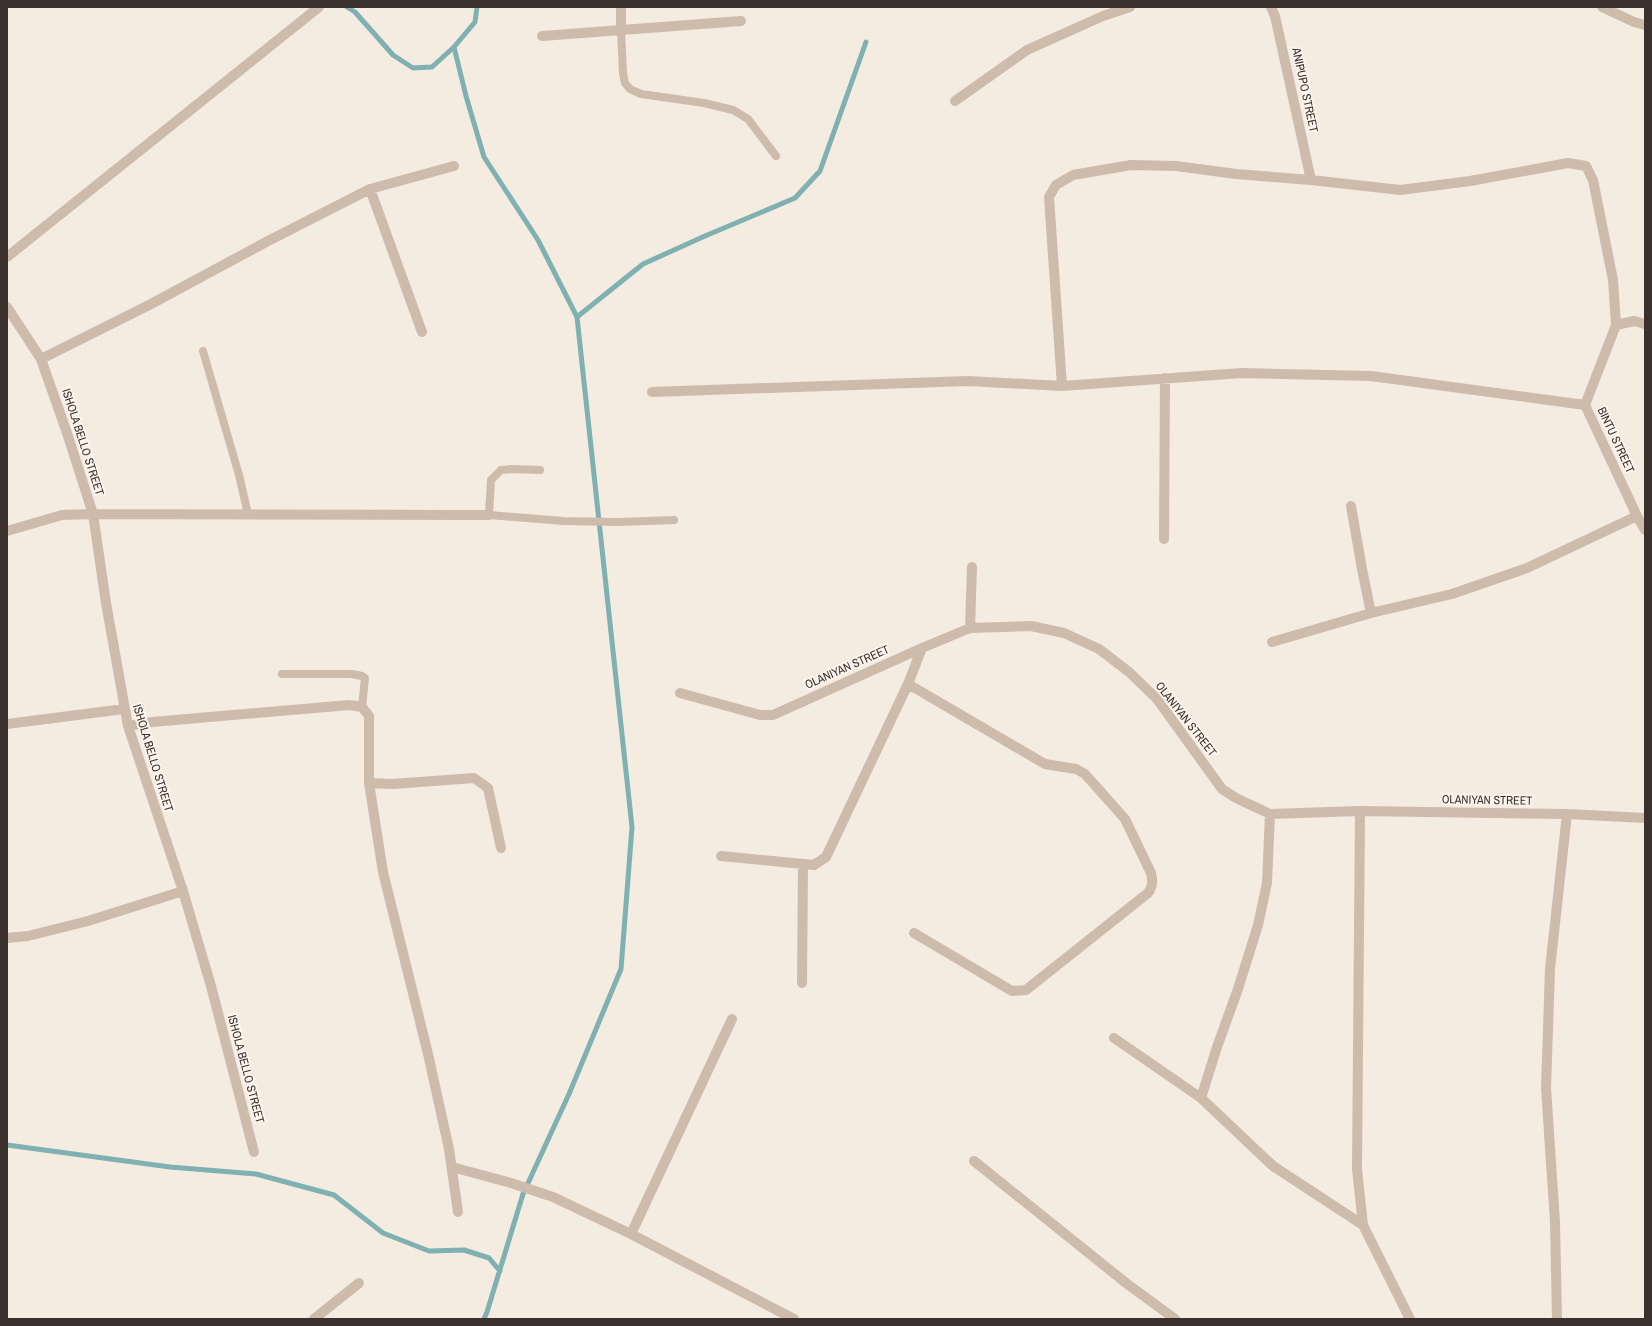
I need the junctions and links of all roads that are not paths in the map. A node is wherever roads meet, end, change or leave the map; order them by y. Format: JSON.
{"nodes":[{"id":1,"x":319,"y":7,"type":"edge"},
{"id":2,"x":621,"y":7,"type":"edge"},
{"id":3,"x":1130,"y":7,"type":"edge"},
{"id":4,"x":1271,"y":7,"type":"edge"},
{"id":5,"x":1602,"y":7,"type":"edge"},
{"id":6,"x":741,"y":21,"type":"dead end"},
{"id":7,"x":1645,"y":25,"type":"edge"},
{"id":8,"x":621,"y":31,"type":"junction"},
{"id":9,"x":542,"y":36,"type":"dead end"},
{"id":10,"x":955,"y":101,"type":"dead end"},
{"id":11,"x":776,"y":156,"type":"dead end"},
{"id":12,"x":454,"y":166,"type":"dead end"},
{"id":13,"x":1311,"y":180,"type":"junction"},
{"id":14,"x":370,"y":189,"type":"junction"},
{"id":15,"x":7,"y":257,"type":"edge"},
{"id":16,"x":7,"y":307,"type":"edge"},
{"id":17,"x":1645,"y":324,"type":"edge"},
{"id":18,"x":1616,"y":325,"type":"junction"},
{"id":19,"x":422,"y":332,"type":"dead end"},
{"id":20,"x":203,"y":351,"type":"dead end"},
{"id":21,"x":41,"y":359,"type":"junction"},
{"id":22,"x":1165,"y":378,"type":"junction"},
{"id":23,"x":1062,"y":386,"type":"junction"},
{"id":24,"x":652,"y":392,"type":"dead end"},
{"id":25,"x":1585,"y":405,"type":"junction"},
{"id":26,"x":540,"y":470,"type":"dead end"},
{"id":27,"x":1351,"y":506,"type":"dead end"},
{"id":28,"x":93,"y":514,"type":"junction"},
{"id":29,"x":248,"y":514,"type":"junction"},
{"id":30,"x":489,"y":515,"type":"junction"},
{"id":31,"x":1637,"y":516,"type":"junction"},
{"id":32,"x":674,"y":520,"type":"dead end"},
{"id":33,"x":1645,"y":530,"type":"edge"},
{"id":34,"x":7,"y":531,"type":"edge"},
{"id":35,"x":1164,"y":539,"type":"dead end"},
{"id":36,"x":972,"y":567,"type":"dead end"},
{"id":37,"x":1371,"y":613,"type":"junction"},
{"id":38,"x":970,"y":628,"type":"junction"},
{"id":39,"x":1272,"y":642,"type":"dead end"},
{"id":40,"x":922,"y":648,"type":"junction"},
{"id":41,"x":282,"y":674,"type":"dead end"},
{"id":42,"x":908,"y":684,"type":"junction"},
{"id":43,"x":680,"y":693,"type":"dead end"},
{"id":44,"x":362,"y":707,"type":"junction"},
{"id":45,"x":124,"y":709,"type":"junction"},
{"id":46,"x":7,"y":724,"type":"edge"},
{"id":47,"x":128,"y":726,"type":"junction"},
{"id":48,"x":369,"y":783,"type":"junction"},
{"id":49,"x":1360,"y":811,"type":"junction"},
{"id":50,"x":1270,"y":814,"type":"junction"},
{"id":51,"x":1567,"y":814,"type":"junction"},
{"id":52,"x":1645,"y":818,"type":"edge"},
{"id":53,"x":501,"y":848,"type":"dead end"},
{"id":54,"x":721,"y":856,"type":"dead end"},
{"id":55,"x":803,"y":864,"type":"junction"},
{"id":56,"x":183,"y":891,"type":"junction"},
{"id":57,"x":914,"y":933,"type":"dead end"},
{"id":58,"x":7,"y":938,"type":"edge"},
{"id":59,"x":802,"y":983,"type":"dead end"},
{"id":60,"x":732,"y":1019,"type":"dead end"},
{"id":61,"x":1114,"y":1038,"type":"dead end"},
{"id":62,"x":1201,"y":1098,"type":"junction"},
{"id":63,"x":254,"y":1152,"type":"dead end"},
{"id":64,"x":974,"y":1161,"type":"dead end"},
{"id":65,"x":452,"y":1167,"type":"junction"},
{"id":66,"x":458,"y":1212,"type":"dead end"},
{"id":67,"x":1363,"y":1225,"type":"junction"},
{"id":68,"x":631,"y":1234,"type":"junction"},
{"id":69,"x":359,"y":1283,"type":"dead end"},
{"id":70,"x":314,"y":1319,"type":"edge"},
{"id":71,"x":794,"y":1319,"type":"edge"},
{"id":72,"x":1174,"y":1319,"type":"edge"},
{"id":73,"x":1410,"y":1319,"type":"edge"},
{"id":74,"x":1557,"y":1319,"type":"edge"}],
"edges":[{"from":1,"to":15,"type":"street"},
{"from":2,"to":8,"type":"street"},
{"from":3,"to":10,"type":"street"},
{"from":4,"to":13,"type":"street","name":"ANIPUPO STREET"},
{"from":5,"to":7,"type":"street"},
{"from":6,"to":8,"type":"street"},
{"from":8,"to":9,"type":"street"},
{"from":8,"to":11,"type":"lane"},
{"from":12,"to":14,"type":"street"},
{"from":13,"to":18,"type":"street"},
{"from":13,"to":23,"type":"street"},
{"from":14,"to":19,"type":"street"},
{"from":14,"to":21,"type":"street"},
{"from":16,"to":21,"type":"street","name":"ISHOLA BELLO STREET"},
{"from":17,"to":18,"type":"street"},
{"from":18,"to":25,"type":"street"},
{"from":20,"to":29,"type":"lane"},
{"from":21,"to":28,"type":"street","name":"ISHOLA BELLO STREET"},
{"from":22,"to":23,"type":"street"},
{"from":22,"to":25,"type":"street"},
{"from":22,"to":35,"type":"street"},
{"from":23,"to":24,"type":"street"},
{"from":25,"to":31,"type":"street","name":"BINTU STREET"},
{"from":26,"to":30,"type":"lane"},
{"from":27,"to":37,"type":"street"},
{"from":28,"to":29,"type":"street"},
{"from":28,"to":34,"type":"street"},
{"from":28,"to":45,"type":"street","name":"ISHOLA BELLO STREET"},
{"from":29,"to":30,"type":"street"},
{"from":30,"to":32,"type":"lane"},
{"from":31,"to":33,"type":"street","name":"BINTU STREET"},
{"from":31,"to":37,"type":"street"},
{"from":36,"to":38,"type":"street"},
{"from":37,"to":39,"type":"street"},
{"from":38,"to":40,"type":"street","name":"OLANIYAN STREET"},
{"from":38,"to":50,"type":"street","name":"OLANIYAN STREET"},
{"from":40,"to":42,"type":"street"},
{"from":40,"to":43,"type":"street","name":"OLANIYAN STREET"},
{"from":41,"to":44,"type":"lane"},
{"from":42,"to":55,"type":"street"},
{"from":42,"to":57,"type":"street"},
{"from":44,"to":47,"type":"street"},
{"from":44,"to":48,"type":"street"},
{"from":45,"to":46,"type":"street"},
{"from":45,"to":47,"type":"street","name":"ISHOLA BELLO STREET"},
{"from":47,"to":56,"type":"street","name":"ISHOLA BELLO STREET"},
{"from":48,"to":53,"type":"street"},
{"from":48,"to":65,"type":"street"},
{"from":49,"to":50,"type":"street","name":"OLANIYAN STREET"},
{"from":49,"to":51,"type":"street","name":"OLANIYAN STREET"},
{"from":49,"to":67,"type":"street"},
{"from":50,"to":62,"type":"street"},
{"from":51,"to":52,"type":"street","name":"OLANIYAN STREET"},
{"from":51,"to":74,"type":"street"},
{"from":54,"to":55,"type":"street"},
{"from":55,"to":59,"type":"street"},
{"from":56,"to":58,"type":"street"},
{"from":56,"to":63,"type":"street","name":"ISHOLA BELLO STREET"},
{"from":60,"to":68,"type":"street"},
{"from":61,"to":62,"type":"street"},
{"from":62,"to":67,"type":"street"},
{"from":64,"to":72,"type":"street"},
{"from":65,"to":66,"type":"street"},
{"from":65,"to":68,"type":"street"},
{"from":67,"to":73,"type":"street"},
{"from":68,"to":71,"type":"street"},
{"from":69,"to":70,"type":"street"}]}
